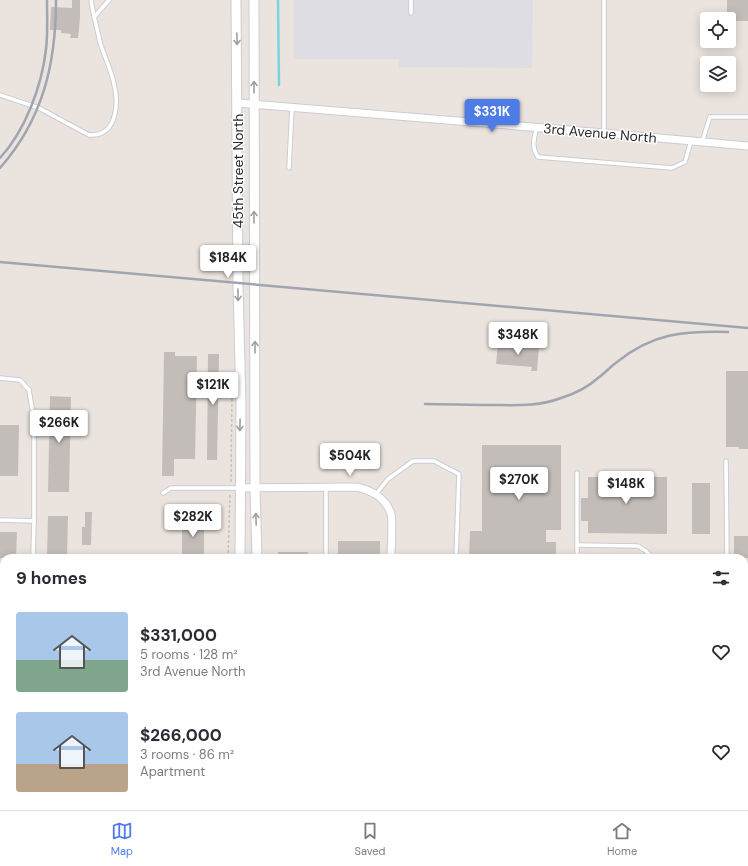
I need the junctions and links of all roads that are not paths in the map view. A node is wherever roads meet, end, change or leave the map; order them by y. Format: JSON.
{"nodes":[{"id":1,"x":90,"y":0,"type":"edge"},
{"id":2,"x":109,"y":0,"type":"edge"},
{"id":3,"x":236,"y":0,"type":"edge"},
{"id":4,"x":254,"y":0,"type":"edge"},
{"id":5,"x":411,"y":0,"type":"edge"},
{"id":6,"x":604,"y":0,"type":"edge"},
{"id":7,"x":411,"y":13,"type":"dead end"},
{"id":8,"x":94,"y":17,"type":"junction"},
{"id":9,"x":0,"y":95,"type":"edge"},
{"id":10,"x":238,"y":103,"type":"junction"},
{"id":11,"x":254,"y":104,"type":"junction"},
{"id":12,"x":292,"y":107,"type":"junction"},
{"id":13,"x":748,"y":117,"type":"edge"},
{"id":14,"x":537,"y":127,"type":"junction"},
{"id":15,"x":604,"y":133,"type":"junction"},
{"id":16,"x":692,"y":141,"type":"junction"},
{"id":17,"x":702,"y":142,"type":"junction"},
{"id":18,"x":748,"y":146,"type":"edge"},
{"id":19,"x":289,"y":168,"type":"dead end"},
{"id":20,"x":0,"y":378,"type":"edge"},
{"id":21,"x":726,"y":461,"type":"dead end"},
{"id":22,"x":577,"y":473,"type":"dead end"},
{"id":23,"x":326,"y":487,"type":"junction"},
{"id":24,"x":239,"y":488,"type":"junction"},
{"id":25,"x":255,"y":488,"type":"junction"},
{"id":26,"x":163,"y":493,"type":"dead end"},
{"id":27,"x":376,"y":494,"type":"junction"},
{"id":28,"x":0,"y":520,"type":"edge"},
{"id":29,"x":34,"y":521,"type":"junction"},
{"id":30,"x":577,"y":545,"type":"junction"},
{"id":31,"x":33,"y":554,"type":"edge"},
{"id":32,"x":240,"y":554,"type":"edge"},
{"id":33,"x":257,"y":554,"type":"edge"},
{"id":34,"x":326,"y":554,"type":"edge"},
{"id":35,"x":391,"y":554,"type":"edge"},
{"id":36,"x":456,"y":554,"type":"edge"},
{"id":37,"x":577,"y":554,"type":"edge"},
{"id":38,"x":649,"y":554,"type":"edge"},
{"id":39,"x":727,"y":554,"type":"edge"}],
"edges":[{"from":1,"to":8,"type":"lane"},
{"from":2,"to":8,"type":"lane"},
{"from":3,"to":10,"type":"main road","name":"45th Street North","one_way":true},
{"from":11,"to":4,"type":"main road","name":"45th Street North","one_way":true},
{"from":5,"to":7,"type":"lane"},
{"from":6,"to":15,"type":"lane"},
{"from":8,"to":9,"type":"lane"},
{"from":10,"to":11,"type":"street","name":"3rd Avenue North"},
{"from":10,"to":24,"type":"main road","name":"45th Street North","one_way":true},
{"from":11,"to":12,"type":"street","name":"3rd Avenue North"},
{"from":25,"to":11,"type":"main road","name":"45th Street North","one_way":true},
{"from":12,"to":14,"type":"street","name":"3rd Avenue North"},
{"from":12,"to":19,"type":"lane"},
{"from":13,"to":17,"type":"lane"},
{"from":14,"to":15,"type":"street","name":"3rd Avenue North"},
{"from":14,"to":16,"type":"lane"},
{"from":15,"to":16,"type":"street","name":"3rd Avenue North"},
{"from":16,"to":17,"type":"street","name":"3rd Avenue North"},
{"from":17,"to":18,"type":"street","name":"3rd Avenue North"},
{"from":20,"to":29,"type":"lane"},
{"from":21,"to":39,"type":"lane"},
{"from":22,"to":30,"type":"lane"},
{"from":23,"to":25,"type":"street"},
{"from":23,"to":27,"type":"street"},
{"from":23,"to":34,"type":"lane"},
{"from":24,"to":25,"type":"street"},
{"from":24,"to":26,"type":"lane"},
{"from":24,"to":32,"type":"main road","name":"45th Street North"},
{"from":33,"to":25,"type":"main road","name":"45th Street North","one_way":true},
{"from":27,"to":35,"type":"street"},
{"from":27,"to":36,"type":"lane"},
{"from":28,"to":29,"type":"lane"},
{"from":29,"to":31,"type":"lane"},
{"from":30,"to":37,"type":"lane"},
{"from":30,"to":38,"type":"lane"}]}
